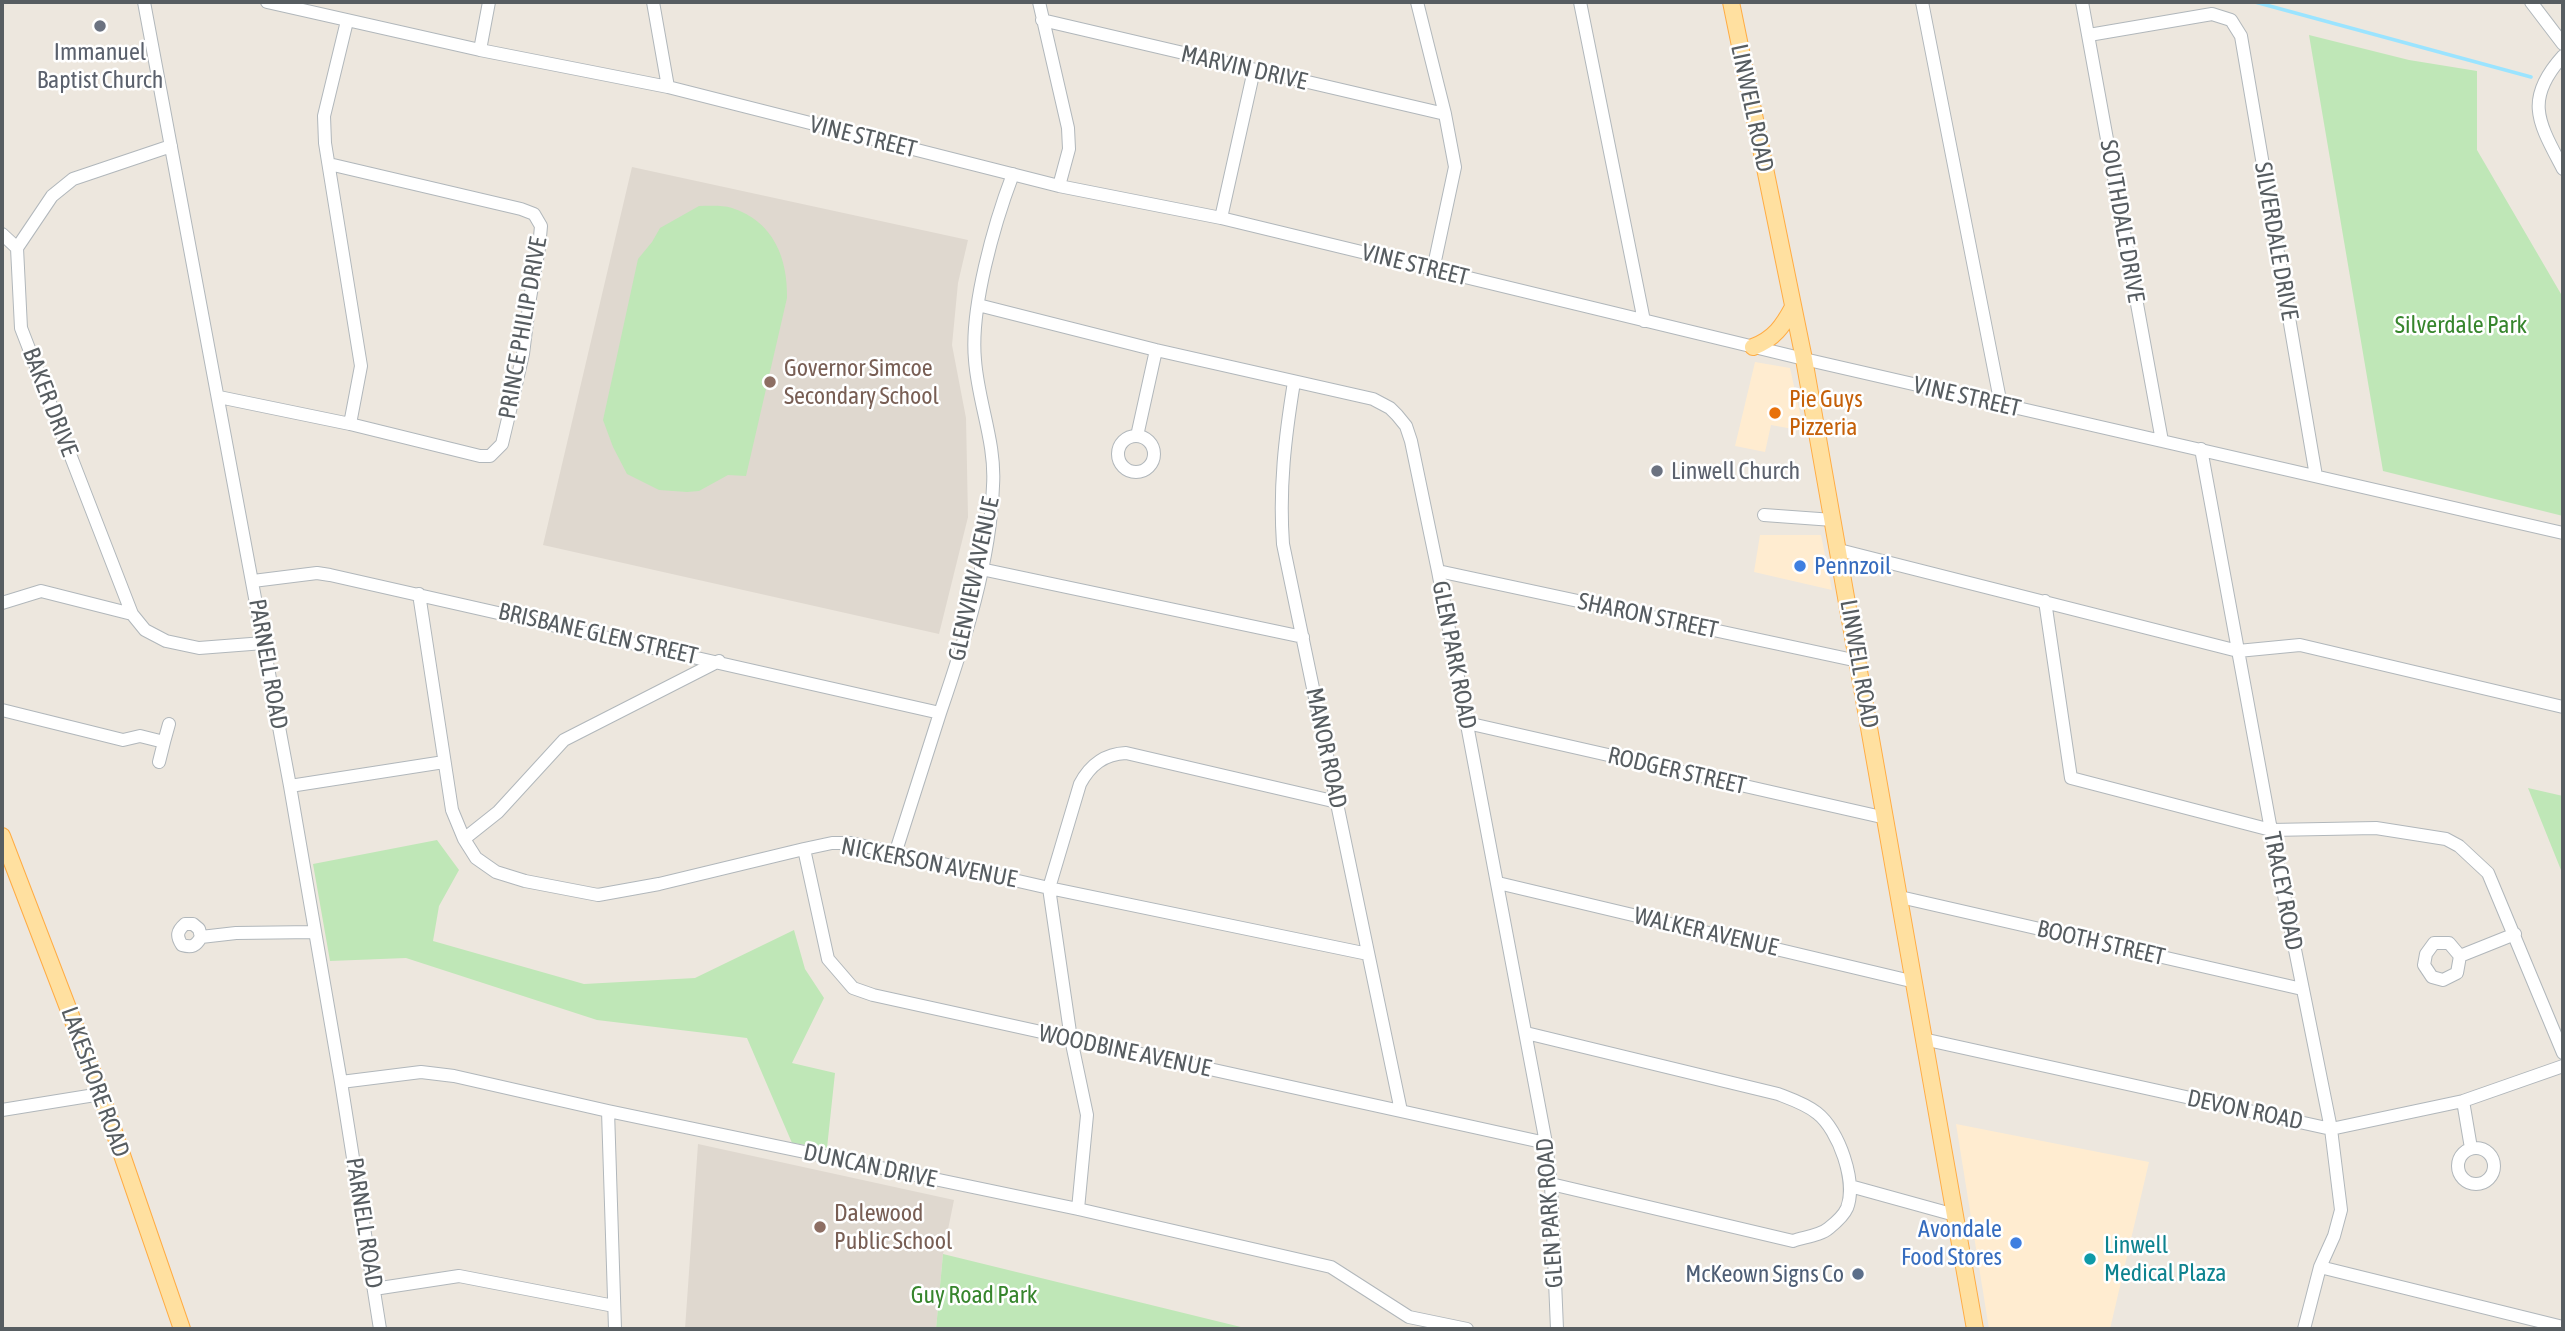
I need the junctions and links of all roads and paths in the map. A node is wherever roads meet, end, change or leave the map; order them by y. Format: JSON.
{"nodes":[{"id":1,"x":144,"y":2,"type":"edge"},
{"id":2,"x":267,"y":2,"type":"edge"},
{"id":3,"x":489,"y":2,"type":"edge"},
{"id":4,"x":653,"y":2,"type":"edge"},
{"id":5,"x":1038,"y":2,"type":"edge"},
{"id":6,"x":1417,"y":2,"type":"edge"},
{"id":7,"x":1580,"y":2,"type":"edge"},
{"id":8,"x":1731,"y":2,"type":"edge"},
{"id":9,"x":1922,"y":2,"type":"edge"},
{"id":10,"x":2082,"y":2,"type":"edge"},
{"id":11,"x":2531,"y":2,"type":"edge"},
{"id":12,"x":1042,"y":20,"type":"junction"},
{"id":13,"x":347,"y":21,"type":"junction"},
{"id":14,"x":2089,"y":35,"type":"junction"},
{"id":15,"x":2563,"y":44,"type":"edge"},
{"id":16,"x":480,"y":50,"type":"junction"},
{"id":17,"x":2563,"y":56,"type":"edge"},
{"id":18,"x":1254,"y":70,"type":"junction"},
{"id":19,"x":668,"y":87,"type":"junction"},
{"id":20,"x":1445,"y":114,"type":"junction"},
{"id":21,"x":171,"y":146,"type":"junction"},
{"id":22,"x":329,"y":164,"type":"junction"},
{"id":23,"x":2563,"y":169,"type":"edge"},
{"id":24,"x":1013,"y":174,"type":"junction"},
{"id":25,"x":1059,"y":186,"type":"junction"},
{"id":26,"x":1221,"y":218,"type":"junction"},
{"id":27,"x":2,"y":234,"type":"edge"},
{"id":28,"x":17,"y":248,"type":"junction"},
{"id":29,"x":1433,"y":270,"type":"junction"},
{"id":30,"x":978,"y":305,"type":"junction"},
{"id":31,"x":1793,"y":307,"type":"junction"},
{"id":32,"x":1644,"y":321,"type":"junction"},
{"id":33,"x":1752,"y":347,"type":"junction"},
{"id":34,"x":1156,"y":350,"type":"junction"},
{"id":35,"x":1804,"y":359,"type":"junction"},
{"id":36,"x":1294,"y":382,"type":"junction"},
{"id":37,"x":219,"y":397,"type":"junction"},
{"id":38,"x":2001,"y":405,"type":"junction"},
{"id":39,"x":350,"y":425,"type":"junction"},
{"id":40,"x":1137,"y":436,"type":"dead end"},
{"id":41,"x":2162,"y":441,"type":"junction"},
{"id":42,"x":2201,"y":449,"type":"junction"},
{"id":43,"x":2316,"y":476,"type":"junction"},
{"id":44,"x":1764,"y":515,"type":"dead end"},
{"id":45,"x":1833,"y":520,"type":"junction"},
{"id":46,"x":2563,"y":534,"type":"edge"},
{"id":47,"x":1839,"y":550,"type":"junction"},
{"id":48,"x":981,"y":569,"type":"junction"},
{"id":49,"x":1438,"y":571,"type":"junction"},
{"id":50,"x":253,"y":581,"type":"junction"},
{"id":51,"x":419,"y":594,"type":"junction"},
{"id":52,"x":2045,"y":601,"type":"junction"},
{"id":53,"x":2,"y":603,"type":"edge"},
{"id":54,"x":132,"y":614,"type":"junction"},
{"id":55,"x":1303,"y":637,"type":"junction"},
{"id":56,"x":264,"y":643,"type":"junction"},
{"id":57,"x":2238,"y":651,"type":"junction"},
{"id":58,"x":719,"y":661,"type":"junction"},
{"id":59,"x":1858,"y":661,"type":"junction"},
{"id":60,"x":2563,"y":707,"type":"edge"},
{"id":61,"x":2,"y":710,"type":"edge"},
{"id":62,"x":940,"y":713,"type":"junction"},
{"id":63,"x":169,"y":723,"type":"dead end"},
{"id":64,"x":1467,"y":723,"type":"junction"},
{"id":65,"x":164,"y":742,"type":"junction"},
{"id":66,"x":159,"y":762,"type":"dead end"},
{"id":67,"x":444,"y":762,"type":"junction"},
{"id":68,"x":290,"y":786,"type":"junction"},
{"id":69,"x":1337,"y":802,"type":"junction"},
{"id":70,"x":1886,"y":818,"type":"junction"},
{"id":71,"x":2271,"y":830,"type":"junction"},
{"id":72,"x":2,"y":836,"type":"edge"},
{"id":73,"x":464,"y":839,"type":"junction"},
{"id":74,"x":804,"y":849,"type":"junction"},
{"id":75,"x":895,"y":854,"type":"junction"},
{"id":76,"x":1498,"y":883,"type":"junction"},
{"id":77,"x":1049,"y":888,"type":"junction"},
{"id":78,"x":1900,"y":897,"type":"junction"},
{"id":79,"x":315,"y":932,"type":"junction"},
{"id":80,"x":2515,"y":934,"type":"junction"},
{"id":81,"x":201,"y":937,"type":"dead end"},
{"id":82,"x":1368,"y":954,"type":"junction"},
{"id":83,"x":2460,"y":956,"type":"dead end"},
{"id":84,"x":1915,"y":982,"type":"junction"},
{"id":85,"x":2302,"y":989,"type":"junction"},
{"id":86,"x":1526,"y":1033,"type":"junction"},
{"id":87,"x":1071,"y":1039,"type":"junction"},
{"id":88,"x":1923,"y":1040,"type":"junction"},
{"id":89,"x":2563,"y":1053,"type":"edge"},
{"id":90,"x":2563,"y":1066,"type":"edge"},
{"id":91,"x":341,"y":1082,"type":"junction"},
{"id":92,"x":101,"y":1094,"type":"junction"},
{"id":93,"x":2463,"y":1101,"type":"junction"},
{"id":94,"x":2,"y":1110,"type":"edge"},
{"id":95,"x":608,"y":1111,"type":"junction"},
{"id":96,"x":1401,"y":1111,"type":"junction"},
{"id":97,"x":2331,"y":1129,"type":"junction"},
{"id":98,"x":1546,"y":1143,"type":"junction"},
{"id":99,"x":2472,"y":1148,"type":"dead end"},
{"id":100,"x":1551,"y":1184,"type":"junction"},
{"id":101,"x":1850,"y":1186,"type":"junction"},
{"id":102,"x":1078,"y":1209,"type":"junction"},
{"id":103,"x":1955,"y":1214,"type":"junction"},
{"id":104,"x":2320,"y":1267,"type":"junction"},
{"id":105,"x":374,"y":1289,"type":"junction"},
{"id":106,"x":614,"y":1306,"type":"junction"},
{"id":107,"x":1408,"y":1323,"type":"edge"},
{"id":108,"x":2563,"y":1327,"type":"edge"},
{"id":109,"x":182,"y":1329,"type":"edge"},
{"id":110,"x":380,"y":1329,"type":"edge"},
{"id":111,"x":615,"y":1329,"type":"edge"},
{"id":112,"x":1467,"y":1329,"type":"edge"},
{"id":113,"x":1557,"y":1329,"type":"edge"},
{"id":114,"x":1975,"y":1329,"type":"edge"},
{"id":115,"x":2304,"y":1329,"type":"edge"}],
"edges":[{"from":1,"to":21,"type":"street","name":"PARNELL ROAD"},
{"from":2,"to":13,"type":"street","name":"VINE STREET"},
{"from":3,"to":16,"type":"street"},
{"from":4,"to":19,"type":"street"},
{"from":5,"to":12,"type":"street"},
{"from":6,"to":20,"type":"street"},
{"from":7,"to":32,"type":"street"},
{"from":8,"to":31,"type":"main road","name":"LINWELL ROAD"},
{"from":9,"to":38,"type":"street"},
{"from":10,"to":14,"type":"street","name":"SOUTHDALE DRIVE"},
{"from":11,"to":15,"type":"street"},
{"from":12,"to":18,"type":"street","name":"MARVIN DRIVE"},
{"from":12,"to":25,"type":"street"},
{"from":13,"to":16,"type":"street","name":"VINE STREET"},
{"from":13,"to":22,"type":"street"},
{"from":14,"to":41,"type":"street","name":"SOUTHDALE DRIVE"},
{"from":14,"to":43,"type":"street","name":"SILVERDALE DRIVE"},
{"from":16,"to":19,"type":"street","name":"VINE STREET"},
{"from":17,"to":23,"type":"street"},
{"from":18,"to":20,"type":"street","name":"MARVIN DRIVE"},
{"from":18,"to":26,"type":"street"},
{"from":19,"to":24,"type":"street","name":"VINE STREET"},
{"from":20,"to":29,"type":"street"},
{"from":21,"to":28,"type":"street"},
{"from":21,"to":37,"type":"street","name":"PARNELL ROAD"},
{"from":22,"to":39,"type":"street"},
{"from":22,"to":39,"type":"street","name":"PRINCE PHILIP DRIVE"},
{"from":24,"to":25,"type":"street","name":"VINE STREET"},
{"from":24,"to":30,"type":"street","name":"GLENVIEW AVENUE"},
{"from":25,"to":26,"type":"street","name":"VINE STREET"},
{"from":26,"to":29,"type":"street","name":"VINE STREET"},
{"from":27,"to":28,"type":"street"},
{"from":28,"to":54,"type":"street","name":"BAKER DRIVE"},
{"from":29,"to":32,"type":"street","name":"VINE STREET"},
{"from":30,"to":34,"type":"street","name":"GLEN PARK ROAD"},
{"from":30,"to":48,"type":"street","name":"GLENVIEW AVENUE"},
{"from":31,"to":33,"type":"main road"},
{"from":31,"to":35,"type":"main road","name":"LINWELL ROAD"},
{"from":32,"to":33,"type":"street","name":"VINE STREET"},
{"from":33,"to":35,"type":"street","name":"VINE STREET"},
{"from":34,"to":36,"type":"street","name":"GLEN PARK ROAD"},
{"from":34,"to":40,"type":"street"},
{"from":35,"to":38,"type":"street","name":"VINE STREET"},
{"from":35,"to":45,"type":"main road","name":"LINWELL ROAD"},
{"from":36,"to":49,"type":"street","name":"GLEN PARK ROAD"},
{"from":36,"to":55,"type":"street","name":"MANOR ROAD"},
{"from":37,"to":39,"type":"street","name":"PRINCE PHILIP DRIVE"},
{"from":37,"to":50,"type":"street","name":"PARNELL ROAD"},
{"from":38,"to":41,"type":"street","name":"VINE STREET"},
{"from":41,"to":42,"type":"street","name":"VINE STREET"},
{"from":42,"to":43,"type":"street","name":"VINE STREET"},
{"from":42,"to":57,"type":"street","name":"TRACEY ROAD"},
{"from":43,"to":46,"type":"street","name":"VINE STREET"},
{"from":44,"to":45,"type":"street"},
{"from":45,"to":47,"type":"main road","name":"LINWELL ROAD"},
{"from":47,"to":52,"type":"street"},
{"from":47,"to":59,"type":"main road","name":"LINWELL ROAD"},
{"from":48,"to":55,"type":"street"},
{"from":48,"to":62,"type":"street","name":"GLENVIEW AVENUE"},
{"from":49,"to":59,"type":"street","name":"SHARON STREET"},
{"from":49,"to":64,"type":"street","name":"GLEN PARK ROAD"},
{"from":50,"to":51,"type":"street","name":"BRISBANE GLEN STREET"},
{"from":50,"to":56,"type":"street","name":"PARNELL ROAD"},
{"from":51,"to":58,"type":"street","name":"BRISBANE GLEN STREET"},
{"from":51,"to":67,"type":"street","name":"NICKERSON AVENUE"},
{"from":52,"to":57,"type":"street"},
{"from":52,"to":71,"type":"street"},
{"from":53,"to":54,"type":"street"},
{"from":54,"to":56,"type":"street"},
{"from":55,"to":69,"type":"street","name":"MANOR ROAD"},
{"from":56,"to":68,"type":"street","name":"PARNELL ROAD"},
{"from":57,"to":60,"type":"street"},
{"from":57,"to":71,"type":"street","name":"TRACEY ROAD"},
{"from":58,"to":62,"type":"street","name":"BRISBANE GLEN STREET"},
{"from":58,"to":73,"type":"street"},
{"from":59,"to":70,"type":"main road","name":"LINWELL ROAD"},
{"from":61,"to":65,"type":"street"},
{"from":62,"to":75,"type":"street","name":"GLENVIEW AVENUE"},
{"from":63,"to":65,"type":"street"},
{"from":64,"to":70,"type":"street","name":"RODGER STREET"},
{"from":64,"to":76,"type":"street","name":"GLEN PARK ROAD"},
{"from":65,"to":66,"type":"street"},
{"from":67,"to":68,"type":"street"},
{"from":67,"to":73,"type":"street","name":"NICKERSON AVENUE"},
{"from":68,"to":79,"type":"street","name":"PARNELL ROAD"},
{"from":69,"to":77,"type":"street"},
{"from":69,"to":82,"type":"street","name":"MANOR ROAD"},
{"from":70,"to":78,"type":"main road","name":"LINWELL ROAD"},
{"from":71,"to":80,"type":"street"},
{"from":71,"to":85,"type":"street","name":"TRACEY ROAD"},
{"from":72,"to":92,"type":"main road","name":"LAKESHORE ROAD"},
{"from":73,"to":74,"type":"street","name":"NICKERSON AVENUE"},
{"from":74,"to":75,"type":"street","name":"NICKERSON AVENUE"},
{"from":74,"to":87,"type":"street","name":"WOODBINE AVENUE"},
{"from":75,"to":77,"type":"street","name":"NICKERSON AVENUE"},
{"from":76,"to":84,"type":"street","name":"WALKER AVENUE"},
{"from":76,"to":86,"type":"street","name":"GLEN PARK ROAD"},
{"from":77,"to":82,"type":"street","name":"NICKERSON AVENUE"},
{"from":77,"to":87,"type":"street"},
{"from":78,"to":84,"type":"main road","name":"LINWELL ROAD"},
{"from":78,"to":85,"type":"street","name":"BOOTH STREET"},
{"from":79,"to":81,"type":"street"},
{"from":79,"to":91,"type":"street","name":"PARNELL ROAD"},
{"from":80,"to":83,"type":"street"},
{"from":80,"to":89,"type":"street"},
{"from":82,"to":96,"type":"street","name":"MANOR ROAD"},
{"from":84,"to":88,"type":"main road","name":"LINWELL ROAD"},
{"from":85,"to":97,"type":"street","name":"TRACEY ROAD"},
{"from":86,"to":98,"type":"street","name":"GLEN PARK ROAD"},
{"from":86,"to":101,"type":"street"},
{"from":87,"to":96,"type":"street","name":"WOODBINE AVENUE"},
{"from":87,"to":102,"type":"street"},
{"from":88,"to":97,"type":"street","name":"DEVON ROAD"},
{"from":88,"to":103,"type":"main road","name":"LINWELL ROAD"},
{"from":90,"to":93,"type":"street","name":"DEVON ROAD"},
{"from":91,"to":95,"type":"street","name":"DUNCAN DRIVE"},
{"from":91,"to":105,"type":"street","name":"PARNELL ROAD"},
{"from":92,"to":94,"type":"street"},
{"from":92,"to":109,"type":"main road","name":"LAKESHORE ROAD"},
{"from":93,"to":97,"type":"street","name":"DEVON ROAD"},
{"from":93,"to":99,"type":"street"},
{"from":95,"to":102,"type":"street","name":"DUNCAN DRIVE"},
{"from":95,"to":106,"type":"street"},
{"from":96,"to":98,"type":"street","name":"WOODBINE AVENUE"},
{"from":97,"to":104,"type":"street","name":"TRACEY ROAD"},
{"from":98,"to":100,"type":"street","name":"GLEN PARK ROAD"},
{"from":100,"to":101,"type":"street"},
{"from":100,"to":113,"type":"street","name":"GLEN PARK ROAD"},
{"from":101,"to":103,"type":"street"},
{"from":102,"to":107,"type":"street","name":"DUNCAN DRIVE"},
{"from":103,"to":114,"type":"main road","name":"LINWELL ROAD"},
{"from":104,"to":108,"type":"street"},
{"from":104,"to":115,"type":"street","name":"TRACEY ROAD"},
{"from":105,"to":106,"type":"street"},
{"from":105,"to":110,"type":"street","name":"PARNELL ROAD"},
{"from":106,"to":111,"type":"street"},
{"from":107,"to":112,"type":"street","name":"DUNCAN DRIVE"}]}
